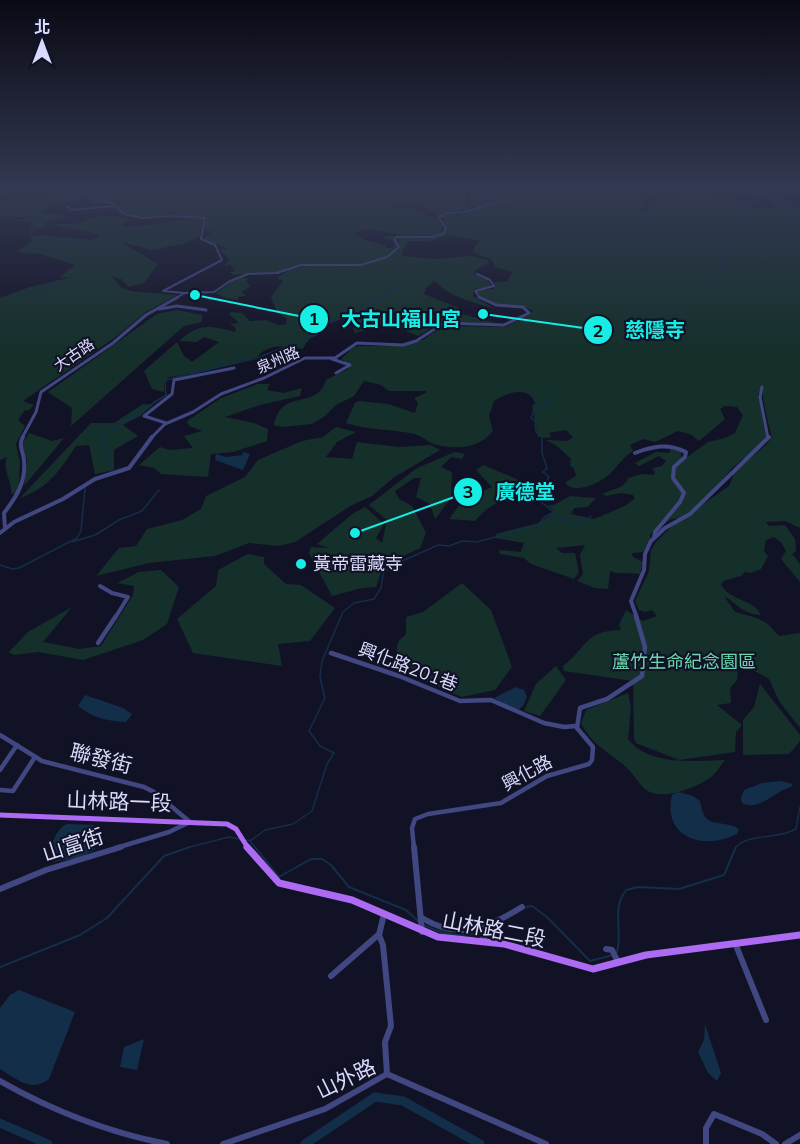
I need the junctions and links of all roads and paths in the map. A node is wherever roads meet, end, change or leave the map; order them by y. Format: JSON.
{"nodes":[{"id":1,"x":209,"y":242,"type":"edge"},
{"id":2,"x":396,"y":242,"type":"edge"},
{"id":3,"x":477,"y":274,"type":"dead end"},
{"id":4,"x":185,"y":293,"type":"junction"},
{"id":5,"x":155,"y":310,"type":"junction"},
{"id":6,"x":206,"y":310,"type":"dead end"},
{"id":7,"x":331,"y":359,"type":"junction"},
{"id":8,"x":234,"y":368,"type":"dead end"},
{"id":9,"x":336,"y":373,"type":"dead end"},
{"id":10,"x":762,"y":387,"type":"dead end"},
{"id":11,"x":167,"y":423,"type":"junction"},
{"id":12,"x":635,"y":453,"type":"dead end"},
{"id":13,"x":5,"y":529,"type":"junction"},
{"id":14,"x":0,"y":533,"type":"edge"},
{"id":15,"x":654,"y":538,"type":"junction"},
{"id":16,"x":100,"y":586,"type":"dead end"},
{"id":17,"x":98,"y":643,"type":"dead end"},
{"id":18,"x":331,"y":653,"type":"dead end"},
{"id":19,"x":576,"y":726,"type":"junction"},
{"id":20,"x":0,"y":735,"type":"edge"},
{"id":21,"x":17,"y":746,"type":"junction"},
{"id":22,"x":35,"y":757,"type":"junction"},
{"id":23,"x":0,"y":770,"type":"edge"},
{"id":24,"x":0,"y":790,"type":"edge"},
{"id":25,"x":0,"y":815,"type":"edge"},
{"id":26,"x":190,"y":822,"type":"junction"},
{"id":27,"x":236,"y":829,"type":"joint"},
{"id":28,"x":0,"y":889,"type":"edge"},
{"id":29,"x":522,"y":907,"type":"dead end"},
{"id":30,"x":384,"y":914,"type":"junction"},
{"id":31,"x":421,"y":918,"type":"junction"},
{"id":32,"x":492,"y":926,"type":"junction"},
{"id":33,"x":422,"y":930,"type":"junction"},
{"id":34,"x":379,"y":935,"type":"junction"},
{"id":35,"x":800,"y":935,"type":"edge"},
{"id":36,"x":481,"y":942,"type":"junction"},
{"id":37,"x":735,"y":943,"type":"junction"},
{"id":38,"x":609,"y":950,"type":"dead end"},
{"id":39,"x":617,"y":961,"type":"junction"},
{"id":40,"x":331,"y":976,"type":"dead end"},
{"id":41,"x":766,"y":1020,"type":"dead end"},
{"id":42,"x":387,"y":1074,"type":"junction"},
{"id":43,"x":0,"y":1082,"type":"edge"},
{"id":44,"x":800,"y":1135,"type":"edge"},
{"id":45,"x":167,"y":1144,"type":"edge"},
{"id":46,"x":223,"y":1144,"type":"edge"},
{"id":47,"x":546,"y":1144,"type":"edge"},
{"id":48,"x":706,"y":1144,"type":"edge"},
{"id":49,"x":776,"y":1144,"type":"edge"},
{"id":50,"x":785,"y":1144,"type":"edge"}],
"edges":[{"from":1,"to":4,"type":"street"},
{"from":2,"to":4,"type":"street","name":"大古路"},
{"from":3,"to":7,"type":"street","name":"泉州路"},
{"from":4,"to":5,"type":"street","name":"大古路"},
{"from":5,"to":6,"type":"street"},
{"from":5,"to":13,"type":"street","name":"大古路"},
{"from":7,"to":9,"type":"street"},
{"from":7,"to":11,"type":"street","name":"泉州路"},
{"from":8,"to":11,"type":"street"},
{"from":10,"to":15,"type":"street"},
{"from":11,"to":13,"type":"street","name":"泉州路"},
{"from":12,"to":15,"type":"street"},
{"from":13,"to":14,"type":"street","name":"泉州路"},
{"from":15,"to":19,"type":"street"},
{"from":16,"to":17,"type":"street"},
{"from":18,"to":19,"type":"street","name":"興化路201巷"},
{"from":19,"to":31,"type":"street","name":"興化路"},
{"from":20,"to":21,"type":"street","name":"聯發街"},
{"from":21,"to":22,"type":"street","name":"聯發街"},
{"from":21,"to":23,"type":"street"},
{"from":22,"to":24,"type":"street"},
{"from":22,"to":26,"type":"street","name":"聯發街"},
{"from":25,"to":26,"type":"main road","name":"山林路一段"},
{"from":26,"to":27,"type":"main road","name":"山林路一段"},
{"from":26,"to":28,"type":"street","name":"山富街"},
{"from":27,"to":30,"type":"main road","name":"山林路二段"},
{"from":29,"to":32,"type":"street"},
{"from":30,"to":33,"type":"main road","name":"山林路二段"},
{"from":30,"to":34,"type":"street"},
{"from":31,"to":32,"type":"street"},
{"from":31,"to":33,"type":"street"},
{"from":32,"to":36,"type":"street"},
{"from":33,"to":36,"type":"main road","name":"山林路二段"},
{"from":34,"to":40,"type":"street"},
{"from":34,"to":42,"type":"street"},
{"from":35,"to":37,"type":"main road","name":"山林路二段"},
{"from":36,"to":39,"type":"main road","name":"山林路二段"},
{"from":37,"to":39,"type":"main road","name":"山林路二段"},
{"from":37,"to":41,"type":"street"},
{"from":38,"to":39,"type":"street"},
{"from":42,"to":46,"type":"street","name":"山外路"},
{"from":42,"to":47,"type":"street","name":"山外路"},
{"from":43,"to":45,"type":"street"},
{"from":44,"to":50,"type":"street"},
{"from":48,"to":49,"type":"street"}]}
